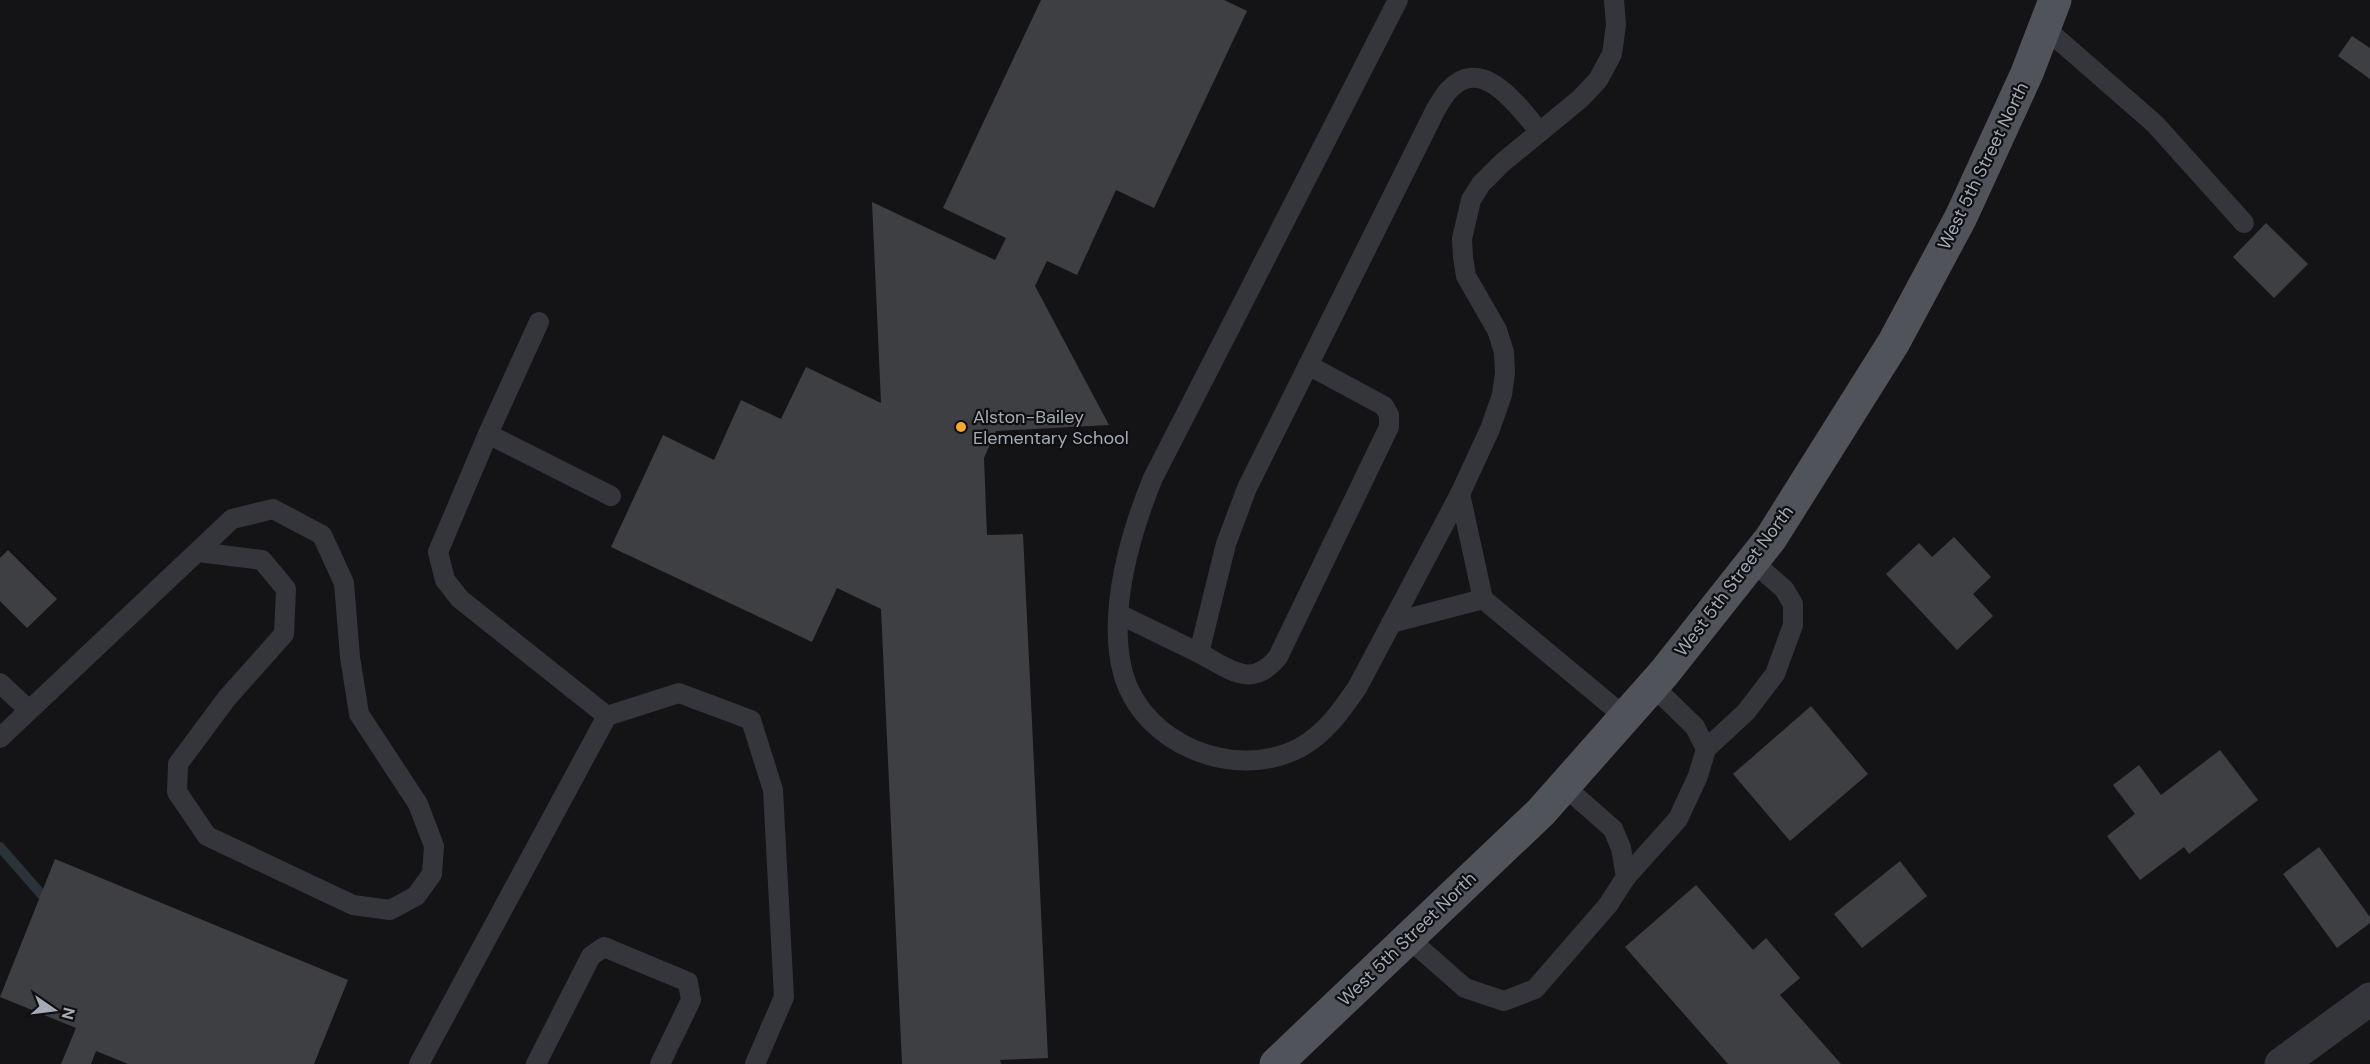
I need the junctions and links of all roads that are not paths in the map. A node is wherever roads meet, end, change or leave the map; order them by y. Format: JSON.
{"nodes":[{"id":1,"x":1398,"y":0,"type":"edge"},
{"id":2,"x":1614,"y":0,"type":"edge"},
{"id":3,"x":2050,"y":14,"type":"edge"},
{"id":4,"x":1540,"y":132,"type":"junction"},
{"id":5,"x":2244,"y":223,"type":"dead end"},
{"id":6,"x":539,"y":321,"type":"dead end"},
{"id":7,"x":1308,"y":365,"type":"junction"},
{"id":8,"x":488,"y":434,"type":"junction"},
{"id":9,"x":1460,"y":494,"type":"junction"},
{"id":10,"x":611,"y":496,"type":"dead end"},
{"id":11,"x":198,"y":552,"type":"junction"},
{"id":12,"x":1752,"y":561,"type":"junction"},
{"id":13,"x":1484,"y":599,"type":"junction"},
{"id":14,"x":1119,"y":614,"type":"junction"},
{"id":15,"x":1391,"y":623,"type":"junction"},
{"id":16,"x":1199,"y":653,"type":"junction"},
{"id":17,"x":0,"y":683,"type":"edge"},
{"id":18,"x":1653,"y":686,"type":"junction"},
{"id":19,"x":29,"y":710,"type":"junction"},
{"id":20,"x":607,"y":716,"type":"junction"},
{"id":21,"x":1625,"y":717,"type":"junction"},
{"id":22,"x":0,"y":738,"type":"edge"},
{"id":23,"x":1706,"y":749,"type":"junction"},
{"id":24,"x":1564,"y":786,"type":"junction"},
{"id":25,"x":1626,"y":877,"type":"junction"},
{"id":26,"x":1408,"y":938,"type":"junction"},
{"id":27,"x":2370,"y":999,"type":"edge"},
{"id":28,"x":419,"y":1064,"type":"edge"},
{"id":29,"x":537,"y":1064,"type":"edge"},
{"id":30,"x":660,"y":1064,"type":"edge"},
{"id":31,"x":755,"y":1064,"type":"edge"},
{"id":32,"x":1276,"y":1064,"type":"edge"},
{"id":33,"x":2281,"y":1064,"type":"edge"}],
"edges":[{"from":1,"to":14,"type":"lane"},
{"from":2,"to":4,"type":"lane"},
{"from":3,"to":5,"type":"lane"},
{"from":3,"to":12,"type":"main road","name":"West 5th Street North"},
{"from":4,"to":7,"type":"lane"},
{"from":4,"to":9,"type":"lane"},
{"from":6,"to":8,"type":"lane"},
{"from":7,"to":16,"type":"lane"},
{"from":7,"to":16,"type":"lane"},
{"from":8,"to":10,"type":"lane"},
{"from":8,"to":20,"type":"lane"},
{"from":9,"to":13,"type":"lane"},
{"from":9,"to":15,"type":"lane"},
{"from":11,"to":11,"type":"lane"},
{"from":11,"to":19,"type":"lane"},
{"from":12,"to":18,"type":"main road","name":"West 5th Street North"},
{"from":12,"to":23,"type":"lane"},
{"from":13,"to":15,"type":"lane"},
{"from":13,"to":21,"type":"lane"},
{"from":14,"to":15,"type":"lane"},
{"from":14,"to":16,"type":"lane"},
{"from":17,"to":19,"type":"lane"},
{"from":18,"to":21,"type":"main road","name":"West 5th Street North"},
{"from":18,"to":23,"type":"lane"},
{"from":19,"to":22,"type":"lane"},
{"from":20,"to":28,"type":"lane"},
{"from":20,"to":31,"type":"lane"},
{"from":21,"to":24,"type":"main road","name":"West 5th Street North"},
{"from":23,"to":25,"type":"lane"},
{"from":24,"to":25,"type":"lane"},
{"from":24,"to":26,"type":"main road","name":"West 5th Street North"},
{"from":25,"to":26,"type":"lane"},
{"from":26,"to":32,"type":"main road","name":"West 5th Street North"},
{"from":27,"to":33,"type":"street"},
{"from":29,"to":30,"type":"lane"}]}
